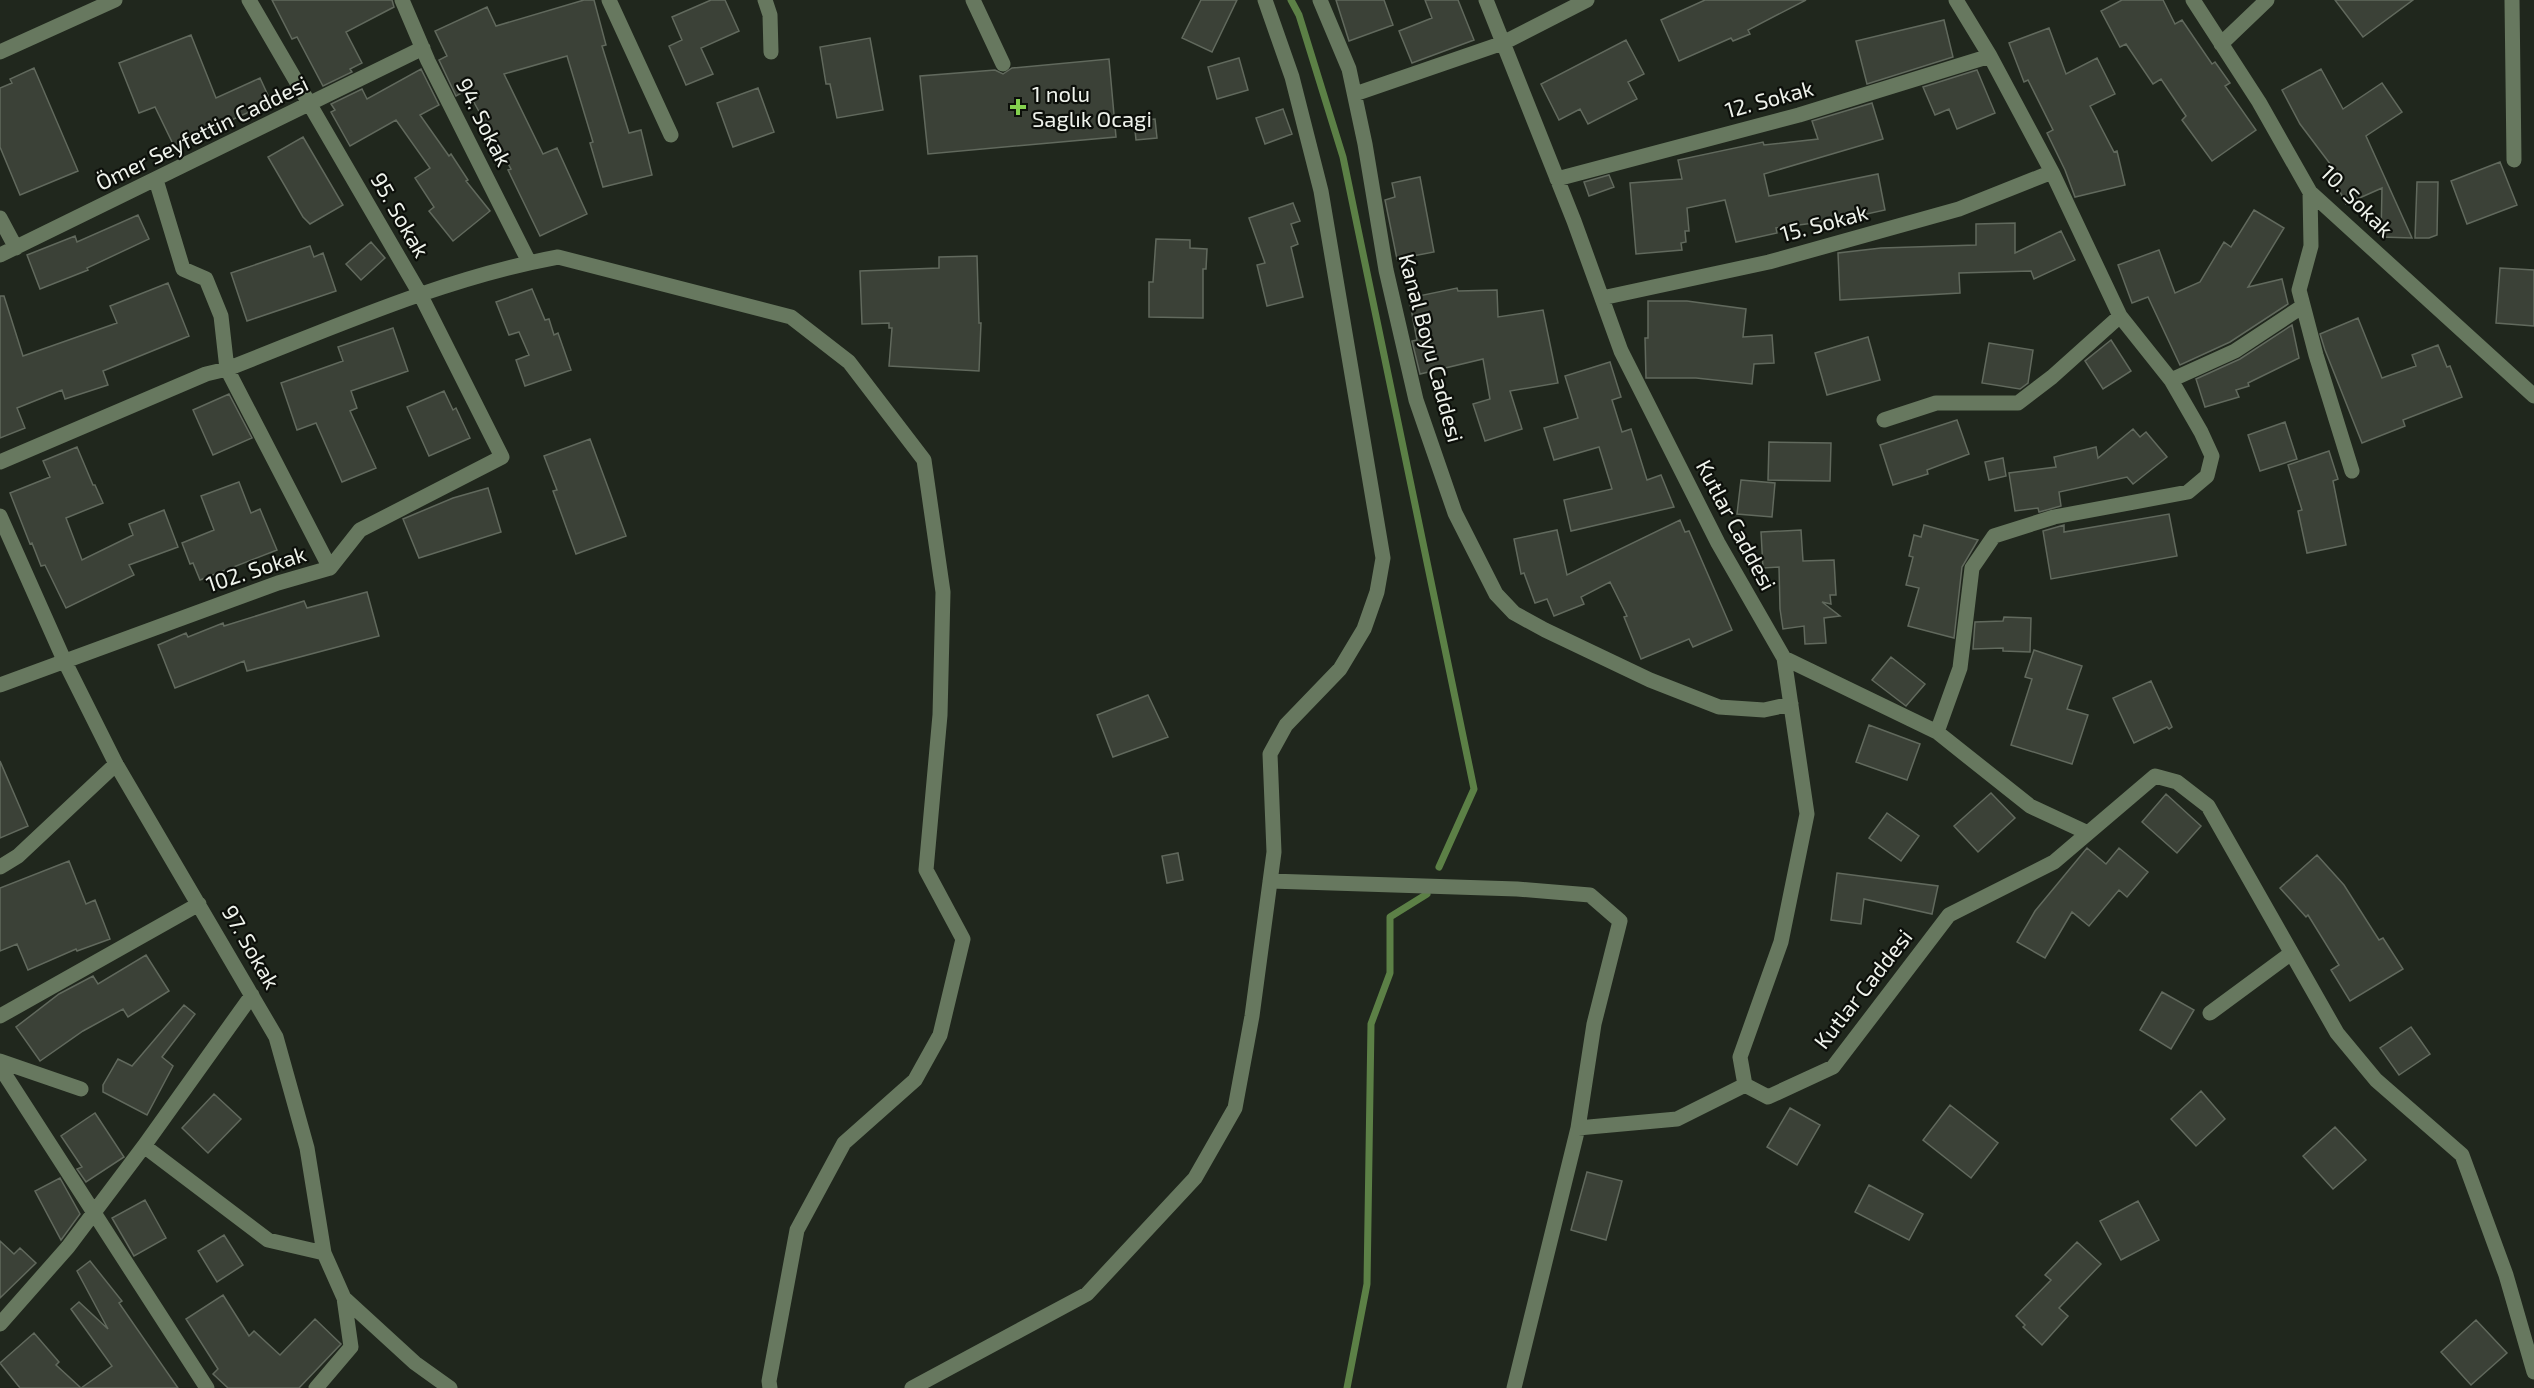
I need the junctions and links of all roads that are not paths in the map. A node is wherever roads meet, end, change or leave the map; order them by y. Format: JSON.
{"nodes":[{"id":1,"x":115,"y":0,"type":"edge"},
{"id":2,"x":249,"y":0,"type":"edge"},
{"id":3,"x":402,"y":0,"type":"edge"},
{"id":4,"x":609,"y":0,"type":"edge"},
{"id":5,"x":973,"y":0,"type":"edge"},
{"id":6,"x":1265,"y":0,"type":"edge"},
{"id":7,"x":1320,"y":0,"type":"edge"},
{"id":8,"x":1486,"y":0,"type":"edge"},
{"id":9,"x":1587,"y":0,"type":"edge"},
{"id":10,"x":1956,"y":0,"type":"edge"},
{"id":11,"x":2193,"y":0,"type":"edge"},
{"id":12,"x":2267,"y":0,"type":"edge"},
{"id":13,"x":2512,"y":0,"type":"edge"},
{"id":14,"x":767,"y":8,"type":"edge"},
{"id":15,"x":1503,"y":43,"type":"junction"},
{"id":16,"x":2221,"y":44,"type":"junction"},
{"id":17,"x":423,"y":48,"type":"junction"},
{"id":18,"x":0,"y":52,"type":"edge"},
{"id":19,"x":771,"y":52,"type":"dead end"},
{"id":20,"x":1990,"y":56,"type":"junction"},
{"id":21,"x":1004,"y":64,"type":"dead end"},
{"id":22,"x":1355,"y":94,"type":"junction"},
{"id":23,"x":311,"y":105,"type":"junction"},
{"id":24,"x":671,"y":135,"type":"dead end"},
{"id":25,"x":2514,"y":160,"type":"dead end"},
{"id":26,"x":2052,"y":172,"type":"junction"},
{"id":27,"x":1557,"y":179,"type":"junction"},
{"id":28,"x":156,"y":180,"type":"junction"},
{"id":29,"x":2310,"y":192,"type":"junction"},
{"id":30,"x":0,"y":218,"type":"edge"},
{"id":31,"x":16,"y":249,"type":"junction"},
{"id":32,"x":0,"y":255,"type":"edge"},
{"id":33,"x":529,"y":262,"type":"junction"},
{"id":34,"x":420,"y":294,"type":"junction"},
{"id":35,"x":1602,"y":298,"type":"junction"},
{"id":36,"x":2303,"y":306,"type":"junction"},
{"id":37,"x":2120,"y":316,"type":"junction"},
{"id":38,"x":227,"y":369,"type":"junction"},
{"id":39,"x":2171,"y":380,"type":"junction"},
{"id":40,"x":2534,"y":396,"type":"edge"},
{"id":41,"x":1884,"y":420,"type":"dead end"},
{"id":42,"x":502,"y":457,"type":"joint"},
{"id":43,"x":0,"y":462,"type":"edge"},
{"id":44,"x":2352,"y":471,"type":"dead end"},
{"id":45,"x":0,"y":516,"type":"edge"},
{"id":46,"x":330,"y":568,"type":"junction"},
{"id":47,"x":1784,"y":658,"type":"junction"},
{"id":48,"x":64,"y":660,"type":"junction"},
{"id":49,"x":1822,"y":678,"type":"junction"},
{"id":50,"x":1788,"y":683,"type":"junction"},
{"id":51,"x":0,"y":685,"type":"edge"},
{"id":52,"x":1791,"y":704,"type":"junction"},
{"id":53,"x":1937,"y":732,"type":"junction"},
{"id":54,"x":116,"y":764,"type":"junction"},
{"id":55,"x":2088,"y":833,"type":"junction"},
{"id":56,"x":0,"y":867,"type":"edge"},
{"id":57,"x":1270,"y":881,"type":"junction"},
{"id":58,"x":199,"y":904,"type":"junction"},
{"id":59,"x":2290,"y":954,"type":"junction"},
{"id":60,"x":252,"y":995,"type":"junction"},
{"id":61,"x":2210,"y":1013,"type":"dead end"},
{"id":62,"x":0,"y":1016,"type":"edge"},
{"id":63,"x":0,"y":1062,"type":"edge"},
{"id":64,"x":0,"y":1067,"type":"edge"},
{"id":65,"x":1745,"y":1085,"type":"junction"},
{"id":66,"x":81,"y":1089,"type":"dead end"},
{"id":67,"x":1578,"y":1128,"type":"junction"},
{"id":68,"x":144,"y":1146,"type":"junction"},
{"id":69,"x":93,"y":1211,"type":"junction"},
{"id":70,"x":324,"y":1253,"type":"junction"},
{"id":71,"x":344,"y":1298,"type":"junction"},
{"id":72,"x":0,"y":1324,"type":"edge"},
{"id":73,"x":2534,"y":1372,"type":"edge"},
{"id":74,"x":207,"y":1388,"type":"edge"},
{"id":75,"x":316,"y":1388,"type":"edge"},
{"id":76,"x":450,"y":1388,"type":"edge"},
{"id":77,"x":770,"y":1388,"type":"edge"},
{"id":78,"x":912,"y":1388,"type":"edge"},
{"id":79,"x":1514,"y":1388,"type":"edge"}],
"edges":[{"from":1,"to":18,"type":"street"},
{"from":2,"to":23,"type":"street","name":"95. Sokak"},
{"from":3,"to":17,"type":"street","name":"94. Sokak"},
{"from":4,"to":24,"type":"street"},
{"from":5,"to":21,"type":"street"},
{"from":6,"to":57,"type":"street"},
{"from":7,"to":22,"type":"street","name":"Kanal Boyu Caddesi"},
{"from":8,"to":15,"type":"street","name":"Kutlar Caddesi"},
{"from":9,"to":15,"type":"street"},
{"from":10,"to":20,"type":"street"},
{"from":11,"to":16,"type":"street","name":"10. Sokak"},
{"from":12,"to":16,"type":"street"},
{"from":13,"to":25,"type":"street"},
{"from":14,"to":19,"type":"street"},
{"from":15,"to":22,"type":"street"},
{"from":15,"to":27,"type":"street","name":"Kutlar Caddesi"},
{"from":16,"to":29,"type":"street","name":"10. Sokak"},
{"from":17,"to":23,"type":"street","name":"Ömer Seyfettin Caddesi"},
{"from":17,"to":33,"type":"street","name":"94. Sokak"},
{"from":20,"to":26,"type":"street"},
{"from":20,"to":27,"type":"street","name":"12. Sokak"},
{"from":22,"to":52,"type":"street","name":"Kanal Boyu Caddesi"},
{"from":23,"to":28,"type":"street","name":"Ömer Seyfettin Caddesi"},
{"from":23,"to":34,"type":"street","name":"95. Sokak"},
{"from":26,"to":35,"type":"street","name":"15. Sokak"},
{"from":26,"to":37,"type":"street"},
{"from":27,"to":35,"type":"street","name":"Kutlar Caddesi"},
{"from":28,"to":31,"type":"street","name":"Ömer Seyfettin Caddesi"},
{"from":28,"to":38,"type":"street"},
{"from":29,"to":36,"type":"street"},
{"from":29,"to":40,"type":"street","name":"10. Sokak"},
{"from":30,"to":31,"type":"street"},
{"from":31,"to":32,"type":"street","name":"Ömer Seyfettin Caddesi"},
{"from":33,"to":34,"type":"street"},
{"from":33,"to":77,"type":"street"},
{"from":34,"to":38,"type":"street"},
{"from":34,"to":42,"type":"street","name":"95. Sokak"},
{"from":35,"to":47,"type":"street","name":"Kutlar Caddesi"},
{"from":36,"to":39,"type":"street"},
{"from":36,"to":44,"type":"street"},
{"from":37,"to":39,"type":"street"},
{"from":37,"to":41,"type":"street"},
{"from":38,"to":43,"type":"street"},
{"from":38,"to":46,"type":"street"},
{"from":39,"to":53,"type":"street"},
{"from":42,"to":46,"type":"street","name":"102. Sokak"},
{"from":45,"to":48,"type":"street","name":"97. Sokak"},
{"from":46,"to":48,"type":"street","name":"102. Sokak"},
{"from":47,"to":49,"type":"street"},
{"from":47,"to":50,"type":"street","name":"Kutlar Caddesi"},
{"from":48,"to":51,"type":"street","name":"102. Sokak"},
{"from":48,"to":54,"type":"street","name":"97. Sokak"},
{"from":49,"to":50,"type":"street"},
{"from":49,"to":53,"type":"street"},
{"from":50,"to":52,"type":"street","name":"Kutlar Caddesi"},
{"from":52,"to":65,"type":"street","name":"Kutlar Caddesi"},
{"from":53,"to":55,"type":"street"},
{"from":54,"to":56,"type":"street"},
{"from":54,"to":58,"type":"street","name":"97. Sokak"},
{"from":55,"to":59,"type":"street","name":"Kutlar Caddesi"},
{"from":55,"to":65,"type":"street","name":"Kutlar Caddesi"},
{"from":57,"to":67,"type":"street"},
{"from":57,"to":78,"type":"street"},
{"from":58,"to":60,"type":"street","name":"97. Sokak"},
{"from":58,"to":62,"type":"street"},
{"from":59,"to":61,"type":"street"},
{"from":59,"to":73,"type":"street","name":"Kutlar Caddesi"},
{"from":60,"to":68,"type":"street"},
{"from":60,"to":70,"type":"street","name":"97. Sokak"},
{"from":63,"to":66,"type":"street"},
{"from":64,"to":69,"type":"street"},
{"from":65,"to":67,"type":"street"},
{"from":67,"to":79,"type":"street"},
{"from":68,"to":69,"type":"street"},
{"from":68,"to":70,"type":"street"},
{"from":69,"to":72,"type":"street"},
{"from":69,"to":74,"type":"street"},
{"from":70,"to":71,"type":"street","name":"97. Sokak"},
{"from":71,"to":75,"type":"street"},
{"from":71,"to":76,"type":"street","name":"97. Sokak"}]}
